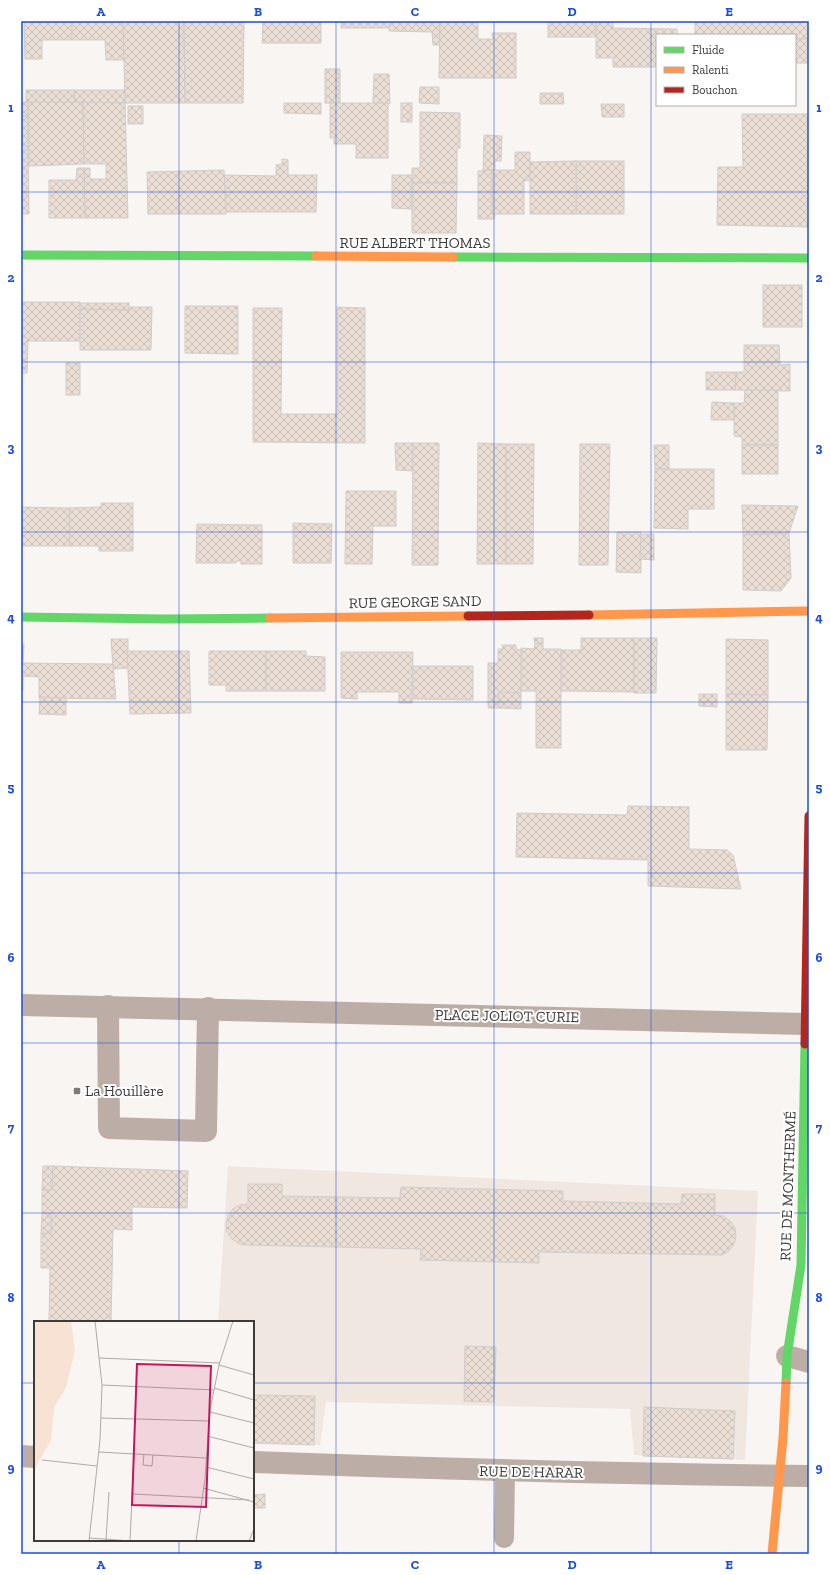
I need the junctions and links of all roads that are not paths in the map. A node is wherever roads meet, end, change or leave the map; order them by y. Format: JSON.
{"nodes":[{"id":1,"x":21,"y":255,"type":"edge"},
{"id":2,"x":809,"y":258,"type":"edge"},
{"id":3,"x":809,"y":611,"type":"edge"},
{"id":4,"x":21,"y":617,"type":"edge"},
{"id":5,"x":809,"y":816,"type":"edge"},
{"id":6,"x":21,"y":1004,"type":"edge"},
{"id":7,"x":108,"y":1006,"type":"junction"},
{"id":8,"x":208,"y":1008,"type":"junction"},
{"id":9,"x":806,"y":1024,"type":"junction"},
{"id":10,"x":807,"y":1128,"type":"edge"},
{"id":11,"x":787,"y":1356,"type":"junction"},
{"id":12,"x":809,"y":1362,"type":"edge"},
{"id":13,"x":21,"y":1456,"type":"edge"},
{"id":14,"x":34,"y":1457,"type":"edge"},
{"id":15,"x":254,"y":1462,"type":"edge"},
{"id":16,"x":505,"y":1471,"type":"junction"},
{"id":17,"x":778,"y":1476,"type":"junction"},
{"id":18,"x":809,"y":1476,"type":"edge"},
{"id":19,"x":504,"y":1538,"type":"dead end"},
{"id":20,"x":772,"y":1554,"type":"edge"}],
"edges":[{"from":1,"to":2,"type":"street","name":"RUE ALBERT THOMAS"},
{"from":3,"to":4,"type":"street","name":"RUE GEORGE SAND"},
{"from":5,"to":9,"type":"street","name":"RUE DE MONTHERMÉ"},
{"from":6,"to":7,"type":"street","name":"PLACE JOLIOT CURIE"},
{"from":7,"to":8,"type":"street","name":"PLACE JOLIOT CURIE"},
{"from":7,"to":8,"type":"street"},
{"from":8,"to":9,"type":"street","name":"PLACE JOLIOT CURIE"},
{"from":9,"to":10,"type":"street","name":"RUE DE MONTHERMÉ"},
{"from":10,"to":11,"type":"street","name":"RUE DE MONTHERMÉ"},
{"from":11,"to":12,"type":"street"},
{"from":11,"to":17,"type":"street","name":"RUE DE MONTHERMÉ"},
{"from":13,"to":14,"type":"street"},
{"from":15,"to":16,"type":"street","name":"RUE DE HARAR"},
{"from":16,"to":17,"type":"street","name":"RUE DE HARAR"},
{"from":16,"to":19,"type":"lane"},
{"from":17,"to":18,"type":"street","name":"RUE DE HARAR"},
{"from":17,"to":20,"type":"street","name":"RUE DE MONTHERMÉ"}]}
